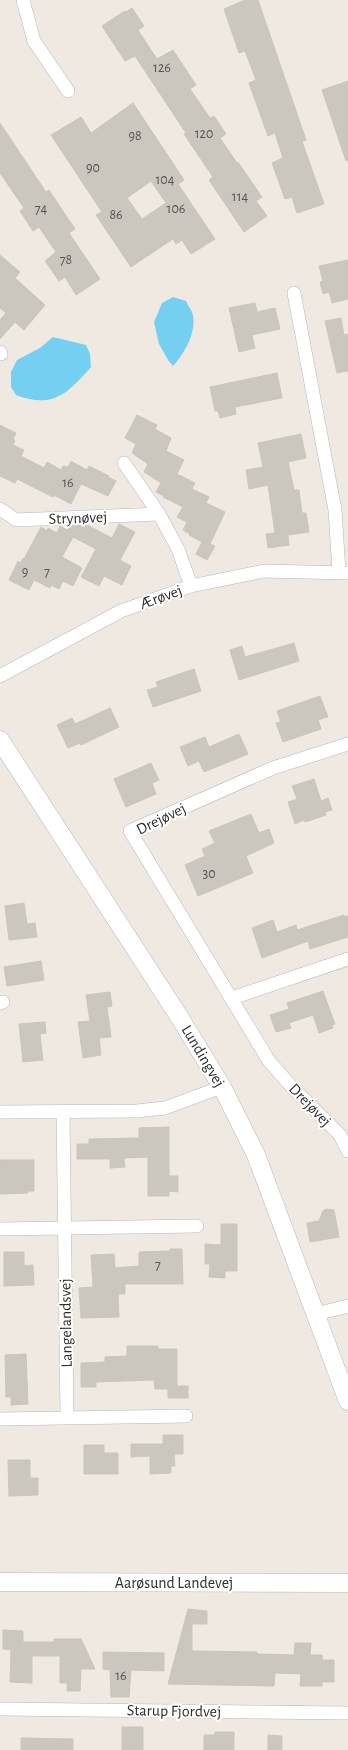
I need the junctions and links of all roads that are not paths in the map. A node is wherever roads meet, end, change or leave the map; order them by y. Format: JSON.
{"nodes":[{"id":1,"x":23,"y":0,"type":"edge"},
{"id":2,"x":68,"y":91,"type":"dead end"},
{"id":3,"x":294,"y":293,"type":"dead end"},
{"id":4,"x":124,"y":463,"type":"dead end"},
{"id":5,"x":0,"y":509,"type":"edge"},
{"id":6,"x":159,"y":514,"type":"junction"},
{"id":7,"x":343,"y":572,"type":"edge"},
{"id":8,"x":191,"y":586,"type":"junction"},
{"id":9,"x":0,"y":676,"type":"edge"},
{"id":10,"x":0,"y":740,"type":"edge"},
{"id":11,"x":348,"y":744,"type":"edge"},
{"id":12,"x":348,"y":959,"type":"edge"},
{"id":13,"x":232,"y":998,"type":"junction"},
{"id":14,"x":222,"y":1087,"type":"junction"},
{"id":15,"x":0,"y":1112,"type":"edge"},
{"id":16,"x":63,"y":1112,"type":"junction"},
{"id":17,"x":348,"y":1151,"type":"edge"},
{"id":18,"x":197,"y":1226,"type":"dead end"},
{"id":19,"x":64,"y":1228,"type":"junction"},
{"id":20,"x":0,"y":1229,"type":"edge"},
{"id":21,"x":348,"y":1306,"type":"edge"},
{"id":22,"x":316,"y":1314,"type":"junction"},
{"id":23,"x":348,"y":1401,"type":"edge"},
{"id":24,"x":186,"y":1416,"type":"dead end"},
{"id":25,"x":67,"y":1418,"type":"junction"},
{"id":26,"x":0,"y":1419,"type":"edge"},
{"id":27,"x":0,"y":1582,"type":"edge"},
{"id":28,"x":348,"y":1583,"type":"edge"},
{"id":29,"x":0,"y":1709,"type":"edge"},
{"id":30,"x":348,"y":1713,"type":"edge"}],
"edges":[{"from":1,"to":2,"type":"street"},
{"from":3,"to":7,"type":"street","name":"Ærøvej"},
{"from":4,"to":6,"type":"street"},
{"from":5,"to":6,"type":"street","name":"Strynøvej"},
{"from":6,"to":8,"type":"street"},
{"from":7,"to":8,"type":"street","name":"Ærøvej"},
{"from":8,"to":9,"type":"street","name":"Ærøvej"},
{"from":10,"to":14,"type":"street","name":"Lundingvej"},
{"from":11,"to":13,"type":"street","name":"Drejøvej"},
{"from":12,"to":13,"type":"street"},
{"from":13,"to":17,"type":"street","name":"Drejøvej"},
{"from":14,"to":16,"type":"street"},
{"from":14,"to":22,"type":"street","name":"Lundingvej"},
{"from":15,"to":16,"type":"street"},
{"from":16,"to":19,"type":"street","name":"Langelandsvej"},
{"from":18,"to":19,"type":"street"},
{"from":19,"to":20,"type":"street"},
{"from":19,"to":25,"type":"street","name":"Langelandsvej"},
{"from":21,"to":22,"type":"street"},
{"from":22,"to":23,"type":"street","name":"Lundingvej"},
{"from":24,"to":25,"type":"street"},
{"from":25,"to":26,"type":"street"},
{"from":27,"to":28,"type":"street","name":"Aarøsund Landevej"},
{"from":29,"to":30,"type":"street","name":"Starup Fjordvej"}]}
